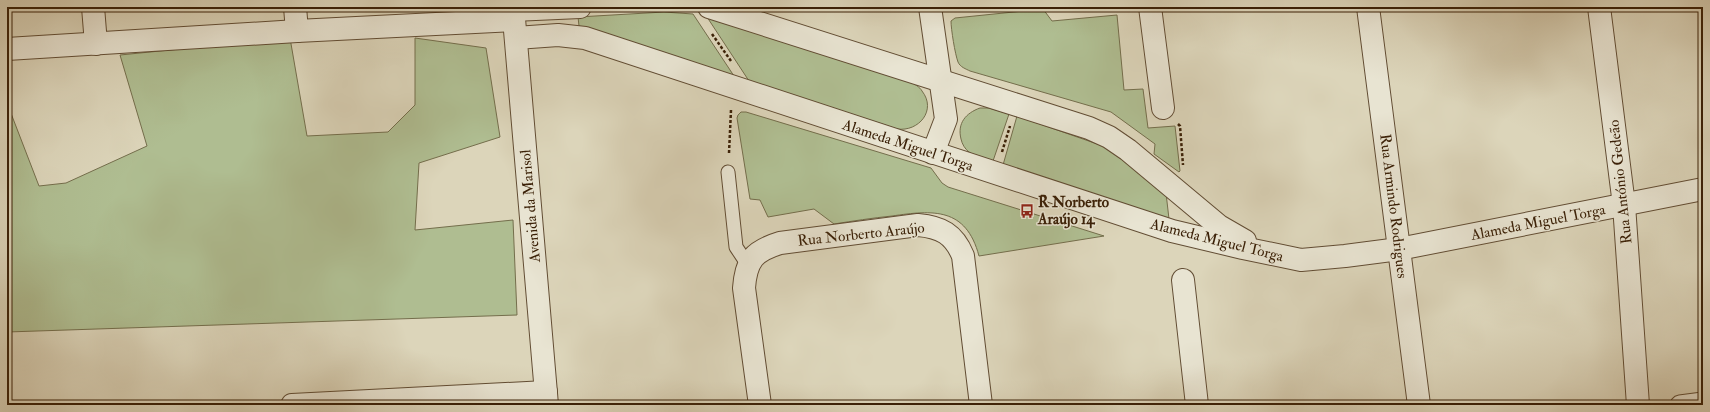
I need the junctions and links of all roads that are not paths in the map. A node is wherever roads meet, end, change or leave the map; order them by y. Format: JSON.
{"nodes":[{"id":1,"x":93,"y":7,"type":"edge"},
{"id":2,"x":295,"y":7,"type":"edge"},
{"id":3,"x":580,"y":7,"type":"edge"},
{"id":4,"x":930,"y":7,"type":"edge"},
{"id":5,"x":1150,"y":7,"type":"edge"},
{"id":6,"x":1368,"y":7,"type":"edge"},
{"id":7,"x":1599,"y":7,"type":"edge"},
{"id":8,"x":709,"y":17,"type":"edge"},
{"id":9,"x":514,"y":19,"type":"edge"},
{"id":10,"x":296,"y":31,"type":"junction"},
{"id":11,"x":96,"y":44,"type":"junction"},
{"id":12,"x":7,"y":49,"type":"edge"},
{"id":13,"x":940,"y":80,"type":"junction"},
{"id":14,"x":1163,"y":108,"type":"dead end"},
{"id":15,"x":933,"y":153,"type":"junction"},
{"id":16,"x":728,"y":172,"type":"road end"},
{"id":17,"x":1703,"y":188,"type":"edge"},
{"id":18,"x":1624,"y":205,"type":"junction"},
{"id":19,"x":1399,"y":249,"type":"junction"},
{"id":20,"x":1301,"y":260,"type":"junction"},
{"id":21,"x":748,"y":265,"type":"junction"},
{"id":22,"x":1183,"y":280,"type":"dead end"},
{"id":23,"x":547,"y":399,"type":"edge"},
{"id":24,"x":1703,"y":402,"type":"edge"},
{"id":25,"x":292,"y":405,"type":"edge"},
{"id":26,"x":760,"y":405,"type":"edge"},
{"id":27,"x":981,"y":405,"type":"edge"},
{"id":28,"x":1197,"y":405,"type":"edge"},
{"id":29,"x":1419,"y":405,"type":"edge"},
{"id":30,"x":1638,"y":405,"type":"edge"},
{"id":31,"x":1680,"y":405,"type":"edge"}],
"edges":[{"from":1,"to":11,"type":"street"},
{"from":2,"to":10,"type":"street"},
{"from":3,"to":9,"type":"street"},
{"from":4,"to":13,"type":"street"},
{"from":5,"to":14,"type":"street"},
{"from":6,"to":19,"type":"street","name":"Rua Armindo Rodrigues"},
{"from":7,"to":18,"type":"street","name":"Rua António Gedeão"},
{"from":8,"to":13,"type":"street","name":"Alameda Miguel Torga"},
{"from":9,"to":10,"type":"street"},
{"from":9,"to":15,"type":"street","name":"Alameda Miguel Torga"},
{"from":9,"to":23,"type":"street","name":"Avenida da Marisol"},
{"from":10,"to":11,"type":"street"},
{"from":11,"to":12,"type":"street"},
{"from":13,"to":15,"type":"street"},
{"from":13,"to":20,"type":"street","name":"Alameda Miguel Torga"},
{"from":15,"to":20,"type":"street","name":"Alameda Miguel Torga"},
{"from":16,"to":21,"type":"lane"},
{"from":17,"to":18,"type":"street","name":"Alameda Miguel Torga"},
{"from":18,"to":19,"type":"street","name":"Alameda Miguel Torga"},
{"from":18,"to":30,"type":"street","name":"Rua António Gedeão"},
{"from":19,"to":20,"type":"street","name":"Alameda Miguel Torga"},
{"from":19,"to":29,"type":"street","name":"Rua Armindo Rodrigues"},
{"from":21,"to":26,"type":"street"},
{"from":21,"to":27,"type":"street","name":"Rua Norberto Araújo"},
{"from":22,"to":28,"type":"street"},
{"from":23,"to":25,"type":"street"},
{"from":24,"to":31,"type":"street"}]}
